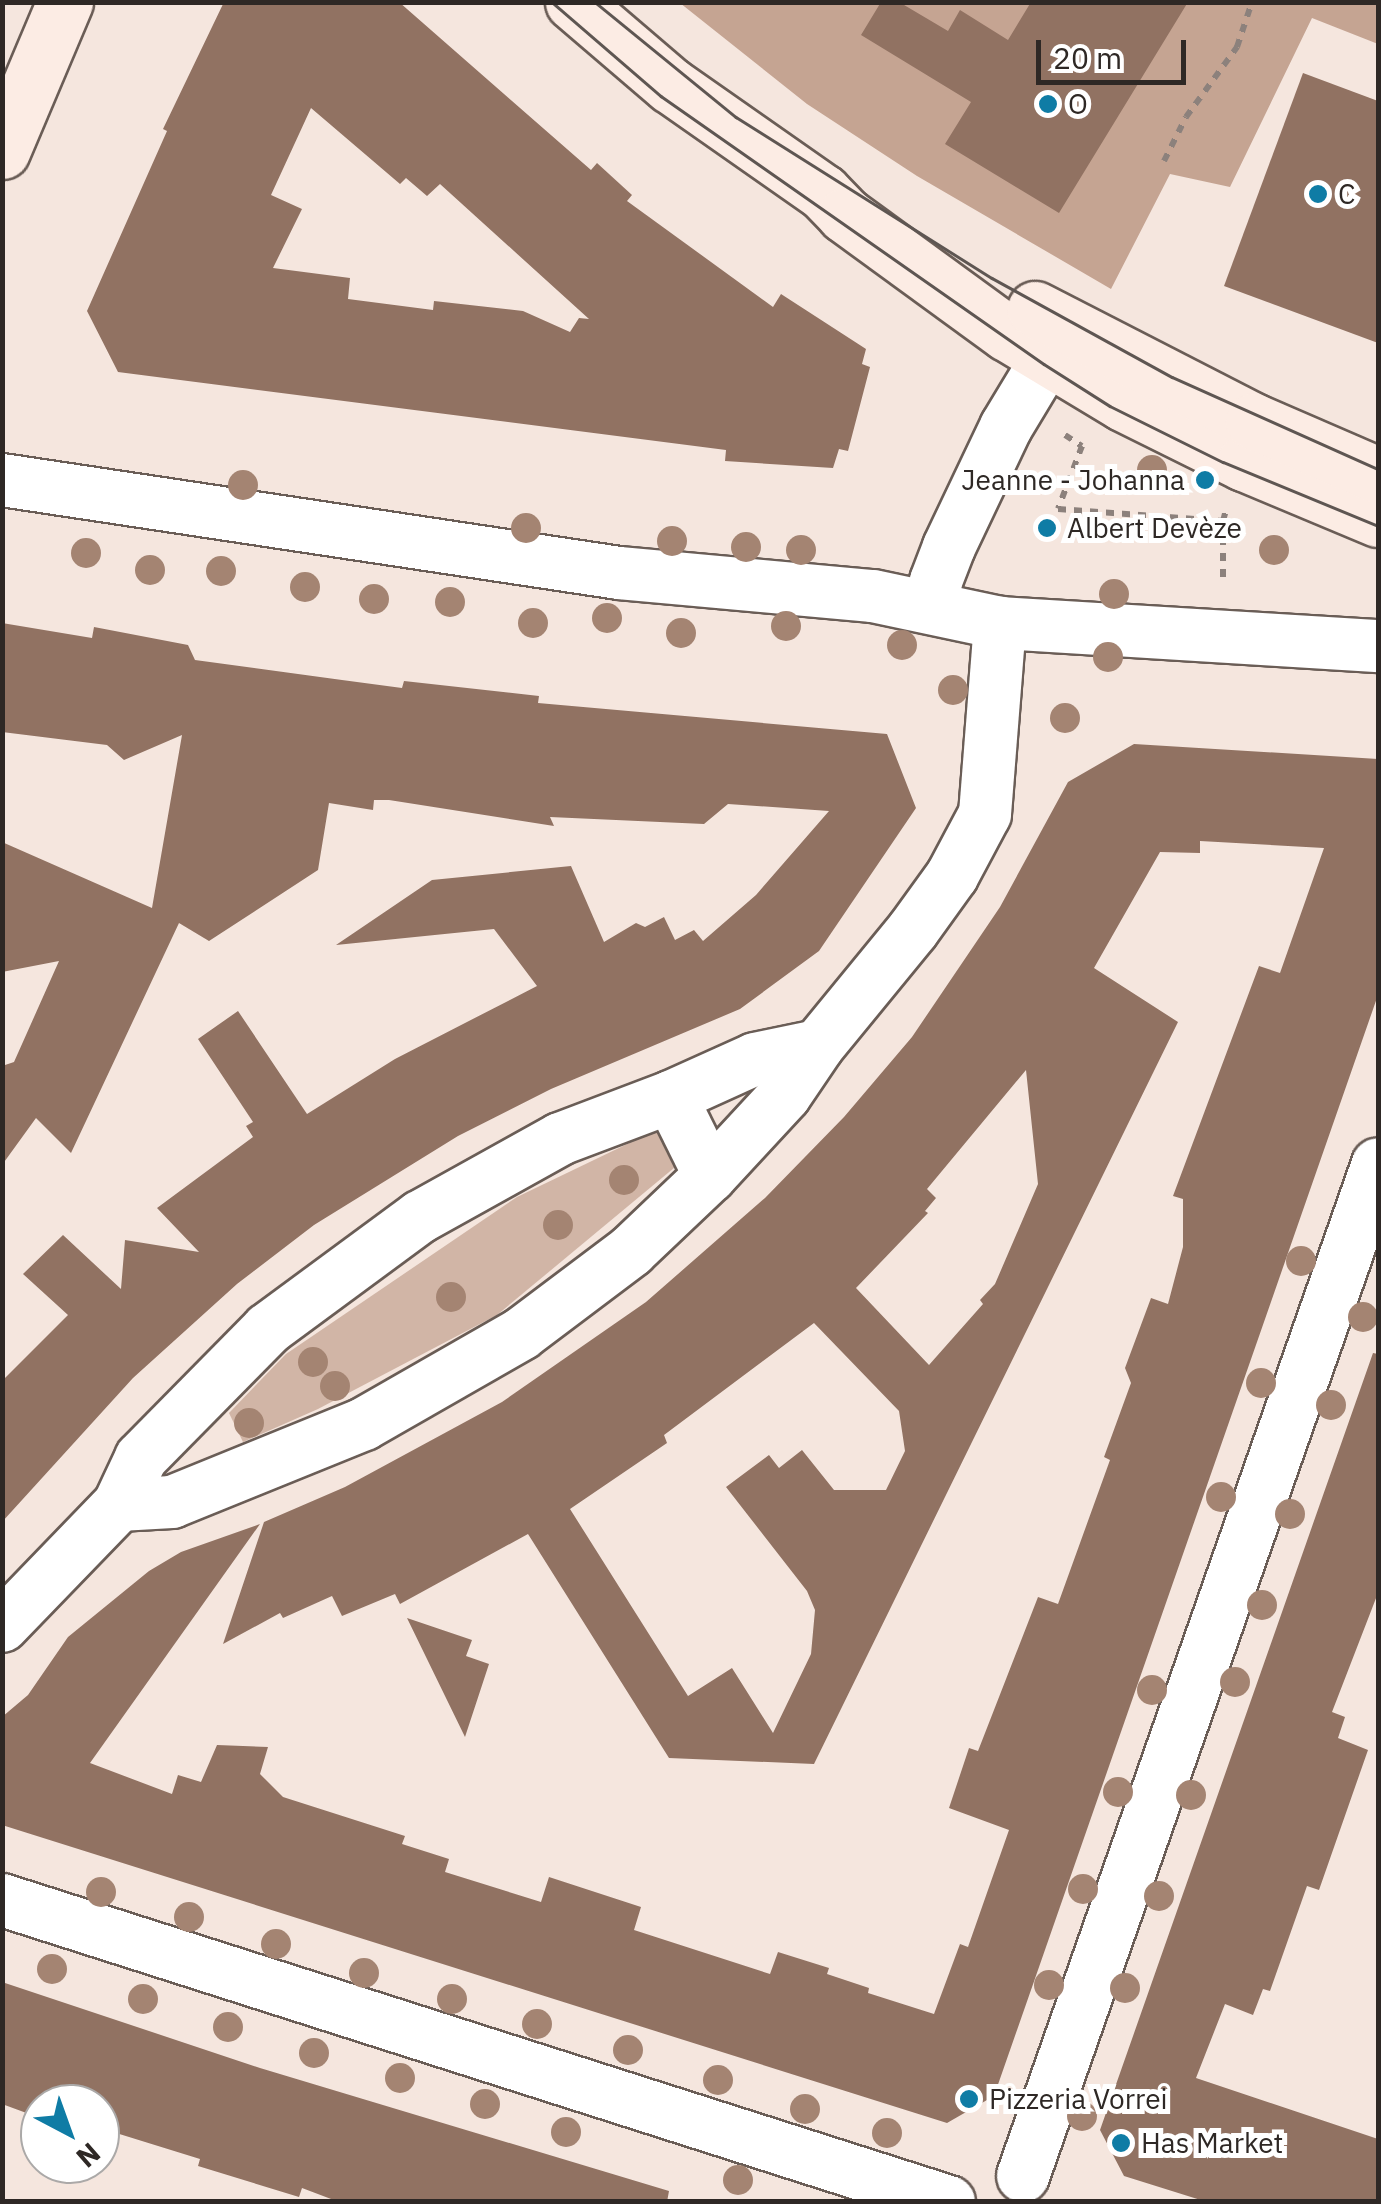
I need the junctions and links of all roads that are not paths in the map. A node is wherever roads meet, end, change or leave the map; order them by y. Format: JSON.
{"nodes":[{"id":1,"x":65,"y":2,"type":"edge"},
{"id":2,"x":573,"y":2,"type":"edge"},
{"id":3,"x":2,"y":151,"type":"edge"},
{"id":4,"x":823,"y":192,"type":"junction"},
{"id":5,"x":1048,"y":358,"type":"junction"},
{"id":6,"x":1130,"y":360,"type":"junction"},
{"id":7,"x":1378,"y":475,"type":"edge"},
{"id":8,"x":2,"y":480,"type":"edge"},
{"id":9,"x":1378,"y":518,"type":"edge"},
{"id":10,"x":933,"y":606,"type":"junction"},
{"id":11,"x":1000,"y":623,"type":"junction"},
{"id":12,"x":1378,"y":646,"type":"edge"},
{"id":13,"x":818,"y":1046,"type":"junction"},
{"id":14,"x":671,"y":1098,"type":"junction"},
{"id":15,"x":1378,"y":1164,"type":"edge"},
{"id":16,"x":710,"y":1176,"type":"junction"},
{"id":17,"x":200,"y":1398,"type":"junction"},
{"id":18,"x":244,"y":1472,"type":"junction"},
{"id":19,"x":119,"y":1505,"type":"junction"},
{"id":20,"x":2,"y":1626,"type":"edge"},
{"id":21,"x":2,"y":1900,"type":"edge"},
{"id":22,"x":1038,"y":2189,"type":"edge"},
{"id":23,"x":949,"y":2202,"type":"edge"},
{"id":24,"x":969,"y":2202,"type":"edge"}],
"edges":[{"from":1,"to":3,"type":"street"},
{"from":2,"to":4,"type":"street"},
{"from":4,"to":5,"type":"street"},
{"from":4,"to":6,"type":"street"},
{"from":5,"to":6,"type":"street"},
{"from":5,"to":9,"type":"street"},
{"from":5,"to":10,"type":"street"},
{"from":6,"to":7,"type":"street"},
{"from":8,"to":10,"type":"street"},
{"from":10,"to":11,"type":"street"},
{"from":11,"to":12,"type":"street"},
{"from":11,"to":13,"type":"street"},
{"from":13,"to":14,"type":"street"},
{"from":13,"to":16,"type":"street"},
{"from":14,"to":16,"type":"street"},
{"from":14,"to":17,"type":"street"},
{"from":15,"to":22,"type":"street"},
{"from":16,"to":18,"type":"street"},
{"from":17,"to":18,"type":"street"},
{"from":17,"to":19,"type":"street"},
{"from":18,"to":19,"type":"street"},
{"from":19,"to":20,"type":"street"},
{"from":21,"to":23,"type":"street"},
{"from":22,"to":24,"type":"street"}]}
